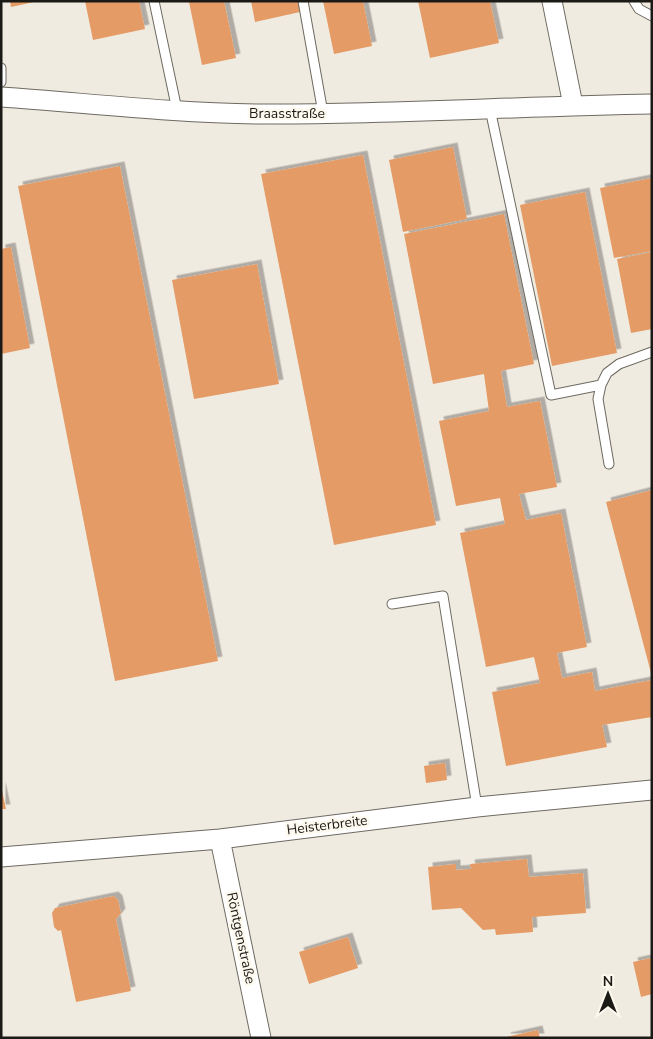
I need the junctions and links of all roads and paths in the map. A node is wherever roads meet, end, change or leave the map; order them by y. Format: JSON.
{"nodes":[{"id":1,"x":154,"y":1,"type":"edge"},
{"id":2,"x":303,"y":1,"type":"edge"},
{"id":3,"x":552,"y":1,"type":"edge"},
{"id":4,"x":634,"y":1,"type":"edge"},
{"id":5,"x":652,"y":16,"type":"edge"},
{"id":6,"x":1,"y":68,"type":"edge"},
{"id":7,"x":1,"y":82,"type":"edge"},
{"id":8,"x":1,"y":97,"type":"edge"},
{"id":9,"x":652,"y":104,"type":"edge"},
{"id":10,"x":573,"y":105,"type":"junction"},
{"id":11,"x":490,"y":109,"type":"junction"},
{"id":12,"x":177,"y":110,"type":"junction"},
{"id":13,"x":323,"y":113,"type":"junction"},
{"id":14,"x":652,"y":352,"type":"edge"},
{"id":15,"x":601,"y":385,"type":"junction"},
{"id":16,"x":610,"y":464,"type":"dead end"},
{"id":17,"x":392,"y":604,"type":"dead end"},
{"id":18,"x":652,"y":790,"type":"edge"},
{"id":19,"x":477,"y":807,"type":"junction"},
{"id":20,"x":220,"y":839,"type":"junction"},
{"id":21,"x":1,"y":858,"type":"edge"},
{"id":22,"x":261,"y":1038,"type":"edge"}],
"edges":[{"from":1,"to":12,"type":"lane"},
{"from":2,"to":13,"type":"lane"},
{"from":3,"to":10,"type":"street"},
{"from":4,"to":5,"type":"lane"},
{"from":6,"to":7,"type":"lane"},
{"from":8,"to":12,"type":"street","name":"Braasstraße"},
{"from":9,"to":10,"type":"street","name":"Braasstraße"},
{"from":10,"to":11,"type":"street","name":"Braasstraße"},
{"from":11,"to":13,"type":"street","name":"Braasstraße"},
{"from":11,"to":15,"type":"lane"},
{"from":12,"to":13,"type":"street","name":"Braasstraße"},
{"from":14,"to":15,"type":"lane"},
{"from":15,"to":16,"type":"lane"},
{"from":17,"to":19,"type":"lane"},
{"from":18,"to":19,"type":"street","name":"Heisterbreite"},
{"from":19,"to":20,"type":"street","name":"Heisterbreite"},
{"from":20,"to":21,"type":"street","name":"Heisterbreite"},
{"from":20,"to":22,"type":"street","name":"Röntgenstraße"}]}
